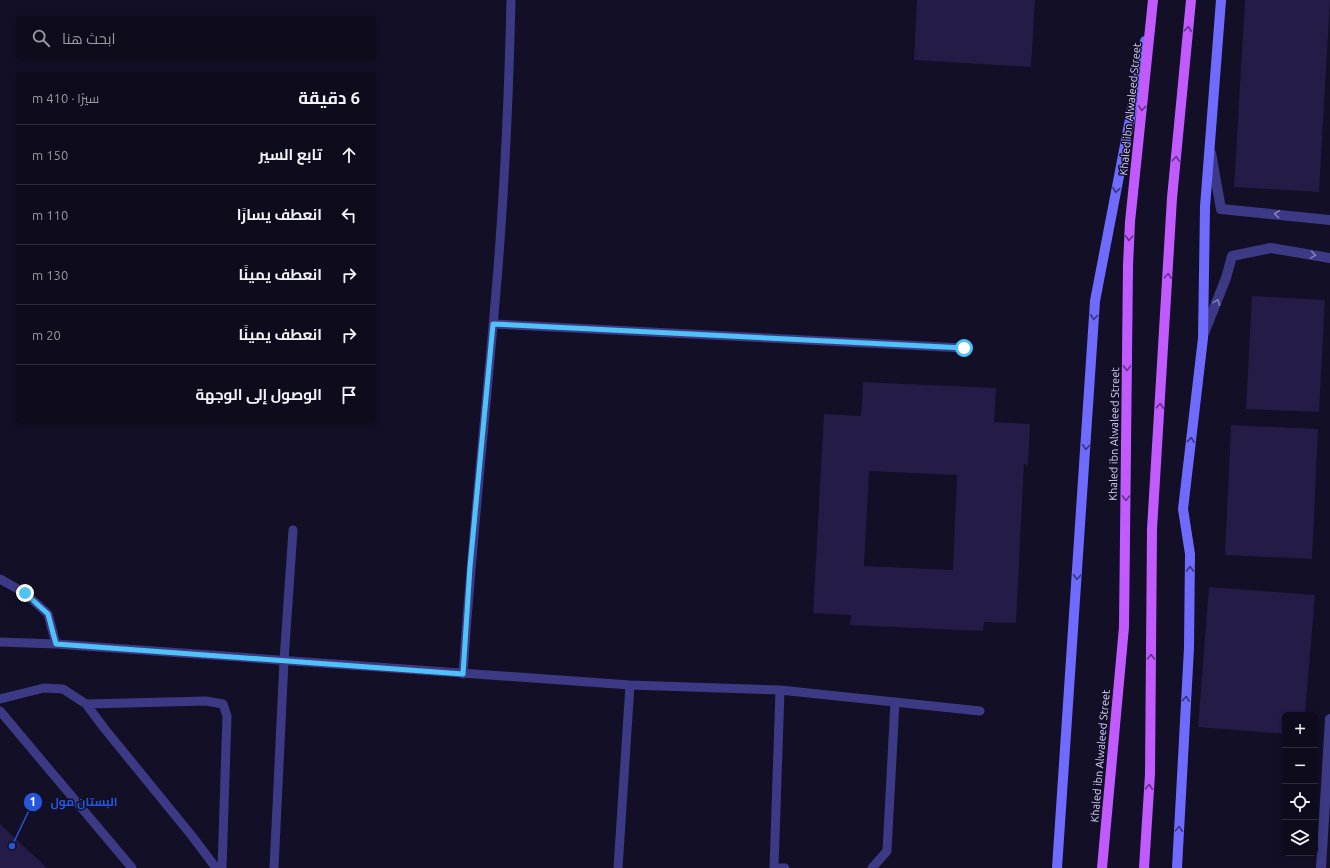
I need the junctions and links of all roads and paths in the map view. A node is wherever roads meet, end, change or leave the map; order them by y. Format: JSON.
{"nodes":[{"id":1,"x":511,"y":0,"type":"edge"},
{"id":2,"x":1153,"y":0,"type":"edge"},
{"id":3,"x":1191,"y":0,"type":"edge"},
{"id":4,"x":1221,"y":0,"type":"edge"},
{"id":5,"x":1210,"y":150,"type":"junction"},
{"id":6,"x":1330,"y":220,"type":"edge"},
{"id":7,"x":1330,"y":258,"type":"edge"},
{"id":8,"x":493,"y":324,"type":"junction"},
{"id":9,"x":1202,"y":338,"type":"junction"},
{"id":10,"x":964,"y":348,"type":"dead end"},
{"id":11,"x":293,"y":530,"type":"dead end"},
{"id":12,"x":0,"y":579,"type":"edge"},
{"id":13,"x":0,"y":642,"type":"edge"},
{"id":14,"x":56,"y":644,"type":"junction"},
{"id":15,"x":284,"y":661,"type":"junction"},
{"id":16,"x":463,"y":674,"type":"junction"},
{"id":17,"x":630,"y":685,"type":"junction"},
{"id":18,"x":780,"y":690,"type":"junction"},
{"id":19,"x":0,"y":698,"type":"edge"},
{"id":20,"x":895,"y":702,"type":"junction"},
{"id":21,"x":86,"y":704,"type":"junction"},
{"id":22,"x":0,"y":711,"type":"edge"},
{"id":23,"x":980,"y":711,"type":"dead end"},
{"id":24,"x":1330,"y":719,"type":"edge"},
{"id":25,"x":132,"y":868,"type":"edge"},
{"id":26,"x":216,"y":868,"type":"edge"},
{"id":27,"x":222,"y":868,"type":"edge"},
{"id":28,"x":274,"y":868,"type":"edge"},
{"id":29,"x":618,"y":868,"type":"edge"},
{"id":30,"x":774,"y":868,"type":"edge"},
{"id":31,"x":784,"y":868,"type":"edge"},
{"id":32,"x":872,"y":868,"type":"edge"},
{"id":33,"x":1057,"y":868,"type":"edge"},
{"id":34,"x":1102,"y":868,"type":"edge"},
{"id":35,"x":1144,"y":868,"type":"edge"},
{"id":36,"x":1177,"y":868,"type":"edge"},
{"id":37,"x":1321,"y":868,"type":"edge"}],
"edges":[{"from":1,"to":8,"type":"lane"},
{"from":2,"to":33,"type":"main road","one_way":true},
{"from":2,"to":34,"type":"main road","name":"Khaled ibn Alwaleed Street","one_way":true},
{"from":35,"to":3,"type":"main road","one_way":true},
{"from":4,"to":5,"type":"main road"},
{"from":6,"to":5,"type":"street","one_way":true},
{"from":5,"to":9,"type":"main road"},
{"from":9,"to":7,"type":"street","one_way":true},
{"from":8,"to":10,"type":"lane"},
{"from":8,"to":16,"type":"lane"},
{"from":36,"to":9,"type":"main road","one_way":true},
{"from":11,"to":15,"type":"lane"},
{"from":12,"to":14,"type":"lane"},
{"from":13,"to":14,"type":"lane"},
{"from":14,"to":15,"type":"lane"},
{"from":15,"to":16,"type":"lane"},
{"from":15,"to":28,"type":"lane"},
{"from":16,"to":17,"type":"lane"},
{"from":17,"to":18,"type":"lane"},
{"from":17,"to":29,"type":"lane"},
{"from":18,"to":20,"type":"lane"},
{"from":18,"to":30,"type":"lane"},
{"from":19,"to":21,"type":"lane"},
{"from":20,"to":23,"type":"lane"},
{"from":20,"to":32,"type":"lane"},
{"from":21,"to":26,"type":"lane"},
{"from":21,"to":27,"type":"lane"},
{"from":22,"to":25,"type":"lane"},
{"from":24,"to":37,"type":"street"},
{"from":30,"to":31,"type":"lane"}]}
